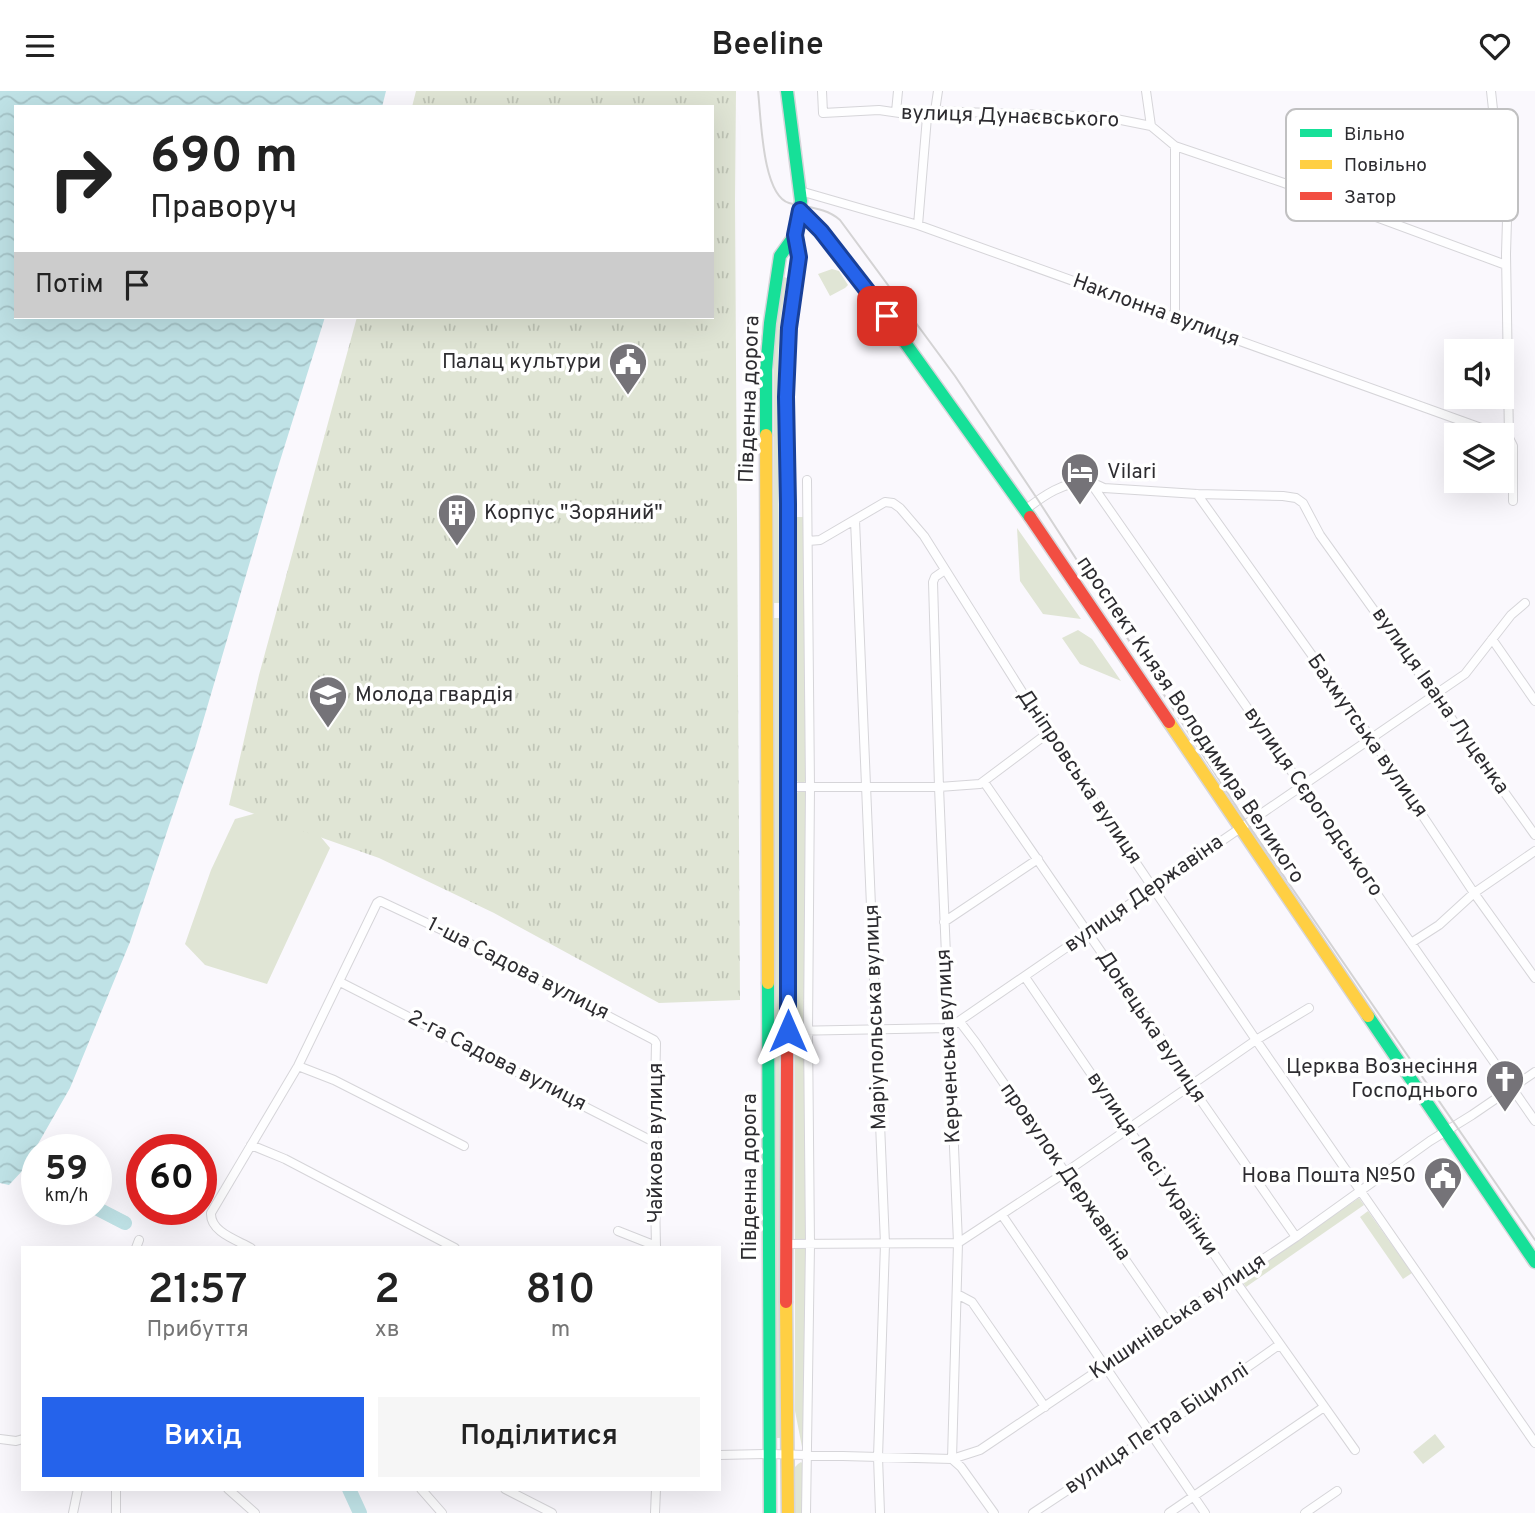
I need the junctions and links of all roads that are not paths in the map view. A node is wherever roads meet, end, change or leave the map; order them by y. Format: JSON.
{"nodes":[{"id":1,"x":786,"y":91,"type":"edge"},
{"id":2,"x":822,"y":91,"type":"edge"},
{"id":3,"x":898,"y":91,"type":"edge"},
{"id":4,"x":937,"y":91,"type":"edge"},
{"id":5,"x":1146,"y":91,"type":"edge"},
{"id":6,"x":1491,"y":91,"type":"edge"},
{"id":7,"x":1493,"y":109,"type":"edge"},
{"id":8,"x":935,"y":111,"type":"junction"},
{"id":9,"x":896,"y":112,"type":"junction"},
{"id":10,"x":927,"y":117,"type":"junction"},
{"id":11,"x":1151,"y":126,"type":"junction"},
{"id":12,"x":1175,"y":145,"type":"junction"},
{"id":13,"x":1286,"y":184,"type":"edge"},
{"id":14,"x":800,"y":191,"type":"junction"},
{"id":15,"x":800,"y":210,"type":"junction"},
{"id":16,"x":1387,"y":221,"type":"edge"},
{"id":17,"x":1507,"y":221,"type":"edge"},
{"id":18,"x":918,"y":225,"type":"junction"},
{"id":19,"x":795,"y":235,"type":"junction"},
{"id":20,"x":1506,"y":265,"type":"junction"},
{"id":21,"x":1175,"y":319,"type":"junction"},
{"id":22,"x":1467,"y":423,"type":"edge"},
{"id":23,"x":1509,"y":423,"type":"edge"},
{"id":24,"x":807,"y":481,"type":"dead end"},
{"id":25,"x":1090,"y":482,"type":"junction"},
{"id":26,"x":1513,"y":493,"type":"edge"},
{"id":27,"x":1197,"y":494,"type":"junction"},
{"id":28,"x":1513,"y":501,"type":"dead end"},
{"id":29,"x":1025,"y":510,"type":"junction"},
{"id":30,"x":855,"y":520,"type":"junction"},
{"id":31,"x":808,"y":541,"type":"junction"},
{"id":32,"x":945,"y":570,"type":"junction"},
{"id":33,"x":1525,"y":603,"type":"dead end"},
{"id":34,"x":767,"y":608,"type":"junction"},
{"id":35,"x":788,"y":608,"type":"junction"},
{"id":36,"x":1492,"y":639,"type":"junction"},
{"id":37,"x":1435,"y":694,"type":"junction"},
{"id":38,"x":1535,"y":701,"type":"edge"},
{"id":39,"x":1048,"y":733,"type":"junction"},
{"id":40,"x":1371,"y":738,"type":"junction"},
{"id":41,"x":984,"y":782,"type":"junction"},
{"id":42,"x":1301,"y":785,"type":"junction"},
{"id":43,"x":787,"y":787,"type":"junction"},
{"id":44,"x":810,"y":787,"type":"junction"},
{"id":45,"x":939,"y":787,"type":"junction"},
{"id":46,"x":866,"y":788,"type":"junction"},
{"id":47,"x":1240,"y":828,"type":"junction"},
{"id":48,"x":1535,"y":835,"type":"edge"},
{"id":49,"x":1535,"y":851,"type":"edge"},
{"id":50,"x":1038,"y":859,"type":"junction"},
{"id":51,"x":1153,"y":887,"type":"junction"},
{"id":52,"x":1475,"y":893,"type":"junction"},
{"id":53,"x":944,"y":922,"type":"junction"},
{"id":54,"x":1088,"y":933,"type":"junction"},
{"id":55,"x":1411,"y":943,"type":"junction"},
{"id":56,"x":1025,"y":977,"type":"junction"},
{"id":57,"x":1535,"y":978,"type":"edge"},
{"id":58,"x":340,"y":982,"type":"junction"},
{"id":59,"x":1310,"y":1008,"type":"dead end"},
{"id":60,"x":960,"y":1022,"type":"junction"},
{"id":61,"x":949,"y":1028,"type":"junction"},
{"id":62,"x":876,"y":1030,"type":"junction"},
{"id":63,"x":788,"y":1031,"type":"junction"},
{"id":64,"x":808,"y":1031,"type":"junction"},
{"id":65,"x":654,"y":1039,"type":"joint"},
{"id":66,"x":1256,"y":1041,"type":"junction"},
{"id":67,"x":298,"y":1066,"type":"junction"},
{"id":68,"x":1535,"y":1072,"type":"edge"},
{"id":69,"x":1192,"y":1086,"type":"junction"},
{"id":70,"x":1511,"y":1088,"type":"junction"},
{"id":71,"x":1535,"y":1121,"type":"edge"},
{"id":72,"x":1128,"y":1128,"type":"junction"},
{"id":73,"x":1445,"y":1131,"type":"junction"},
{"id":74,"x":654,"y":1142,"type":"junction"},
{"id":75,"x":251,"y":1145,"type":"junction"},
{"id":76,"x":464,"y":1146,"type":"dead end"},
{"id":77,"x":1066,"y":1172,"type":"junction"},
{"id":78,"x":1360,"y":1191,"type":"junction"},
{"id":79,"x":1002,"y":1215,"type":"junction"},
{"id":80,"x":618,"y":1231,"type":"dead end"},
{"id":81,"x":227,"y":1236,"type":"junction"},
{"id":82,"x":1296,"y":1237,"type":"junction"},
{"id":83,"x":958,"y":1243,"type":"junction"},
{"id":84,"x":785,"y":1244,"type":"junction"},
{"id":85,"x":885,"y":1244,"type":"junction"},
{"id":86,"x":810,"y":1245,"type":"junction"},
{"id":87,"x":230,"y":1246,"type":"edge"},
{"id":88,"x":247,"y":1246,"type":"edge"},
{"id":89,"x":451,"y":1246,"type":"edge"},
{"id":90,"x":654,"y":1246,"type":"edge"},
{"id":91,"x":656,"y":1246,"type":"edge"},
{"id":92,"x":1535,"y":1262,"type":"edge"},
{"id":93,"x":1234,"y":1279,"type":"junction"},
{"id":94,"x":957,"y":1294,"type":"junction"},
{"id":95,"x":1169,"y":1323,"type":"junction"},
{"id":96,"x":1281,"y":1347,"type":"junction"},
{"id":97,"x":1105,"y":1367,"type":"junction"},
{"id":98,"x":1324,"y":1406,"type":"junction"},
{"id":99,"x":1045,"y":1407,"type":"junction"},
{"id":100,"x":1151,"y":1435,"type":"junction"},
{"id":101,"x":0,"y":1439,"type":"edge"},
{"id":102,"x":21,"y":1440,"type":"edge"},
{"id":103,"x":1535,"y":1443,"type":"edge"},
{"id":104,"x":1355,"y":1450,"type":"dead end"},
{"id":105,"x":770,"y":1454,"type":"junction"},
{"id":106,"x":721,"y":1455,"type":"edge"},
{"id":107,"x":788,"y":1455,"type":"junction"},
{"id":108,"x":807,"y":1456,"type":"junction"},
{"id":109,"x":878,"y":1457,"type":"junction"},
{"id":110,"x":953,"y":1459,"type":"junction"},
{"id":111,"x":78,"y":1491,"type":"edge"},
{"id":112,"x":116,"y":1491,"type":"edge"},
{"id":113,"x":230,"y":1491,"type":"edge"},
{"id":114,"x":423,"y":1491,"type":"edge"},
{"id":115,"x":509,"y":1491,"type":"edge"},
{"id":116,"x":656,"y":1491,"type":"edge"},
{"id":117,"x":1337,"y":1491,"type":"dead end"},
{"id":118,"x":1193,"y":1496,"type":"junction"},
{"id":119,"x":73,"y":1513,"type":"edge"},
{"id":120,"x":116,"y":1513,"type":"edge"},
{"id":121,"x":255,"y":1513,"type":"edge"},
{"id":122,"x":442,"y":1513,"type":"edge"},
{"id":123,"x":552,"y":1513,"type":"edge"},
{"id":124,"x":655,"y":1513,"type":"edge"},
{"id":125,"x":770,"y":1513,"type":"edge"},
{"id":126,"x":788,"y":1513,"type":"edge"},
{"id":127,"x":806,"y":1513,"type":"edge"},
{"id":128,"x":880,"y":1513,"type":"edge"},
{"id":129,"x":994,"y":1513,"type":"edge"},
{"id":130,"x":1033,"y":1513,"type":"edge"},
{"id":131,"x":1169,"y":1513,"type":"edge"},
{"id":132,"x":1205,"y":1513,"type":"edge"},
{"id":133,"x":1305,"y":1513,"type":"edge"}],
"edges":[{"from":1,"to":14,"type":"main road"},
{"from":2,"to":9,"type":"street","name":"вулиця Дунаєвського"},
{"from":3,"to":9,"type":"street"},
{"from":4,"to":8,"type":"street"},
{"from":5,"to":11,"type":"street"},
{"from":6,"to":7,"type":"street"},
{"from":8,"to":10,"type":"street","name":"вулиця Дунаєвського"},
{"from":8,"to":11,"type":"street","name":"вулиця Дунаєвського"},
{"from":9,"to":10,"type":"street","name":"вулиця Дунаєвського"},
{"from":10,"to":18,"type":"street"},
{"from":11,"to":12,"type":"street","name":"вулиця Дунаєвського"},
{"from":12,"to":13,"type":"street","name":"вулиця Дунаєвського"},
{"from":12,"to":21,"type":"street"},
{"from":14,"to":15,"type":"main road"},
{"from":14,"to":18,"type":"street","name":"Наклонна вулиця"},
{"from":15,"to":19,"type":"main road"},
{"from":15,"to":29,"type":"main road","name":"проспект Князя Володимира Великого"},
{"from":16,"to":20,"type":"street","name":"вулиця Дунаєвського"},
{"from":17,"to":20,"type":"street"},
{"from":18,"to":21,"type":"street","name":"Наклонна вулиця"},
{"from":19,"to":34,"type":"main road","name":"Південна дорога"},
{"from":19,"to":35,"type":"main road","name":"Південна дорога"},
{"from":20,"to":23,"type":"street"},
{"from":21,"to":22,"type":"street","name":"Наклонна вулиця"},
{"from":24,"to":31,"type":"street"},
{"from":25,"to":27,"type":"street"},
{"from":25,"to":29,"type":"street"},
{"from":25,"to":42,"type":"street","name":"вулиця Сєрогодського"},
{"from":26,"to":28,"type":"street"},
{"from":27,"to":37,"type":"street","name":"вулиця Івана Луценка"},
{"from":27,"to":40,"type":"street","name":"Бахмутська вулиця"},
{"from":29,"to":47,"type":"main road","name":"проспект Князя Володимира Великого"},
{"from":30,"to":31,"type":"street"},
{"from":30,"to":32,"type":"street","name":"Дніпровська вулиця"},
{"from":30,"to":46,"type":"street","name":"Маріупольська вулиця"},
{"from":31,"to":44,"type":"street"},
{"from":32,"to":39,"type":"street","name":"Дніпровська вулиця"},
{"from":32,"to":45,"type":"street","name":"Керченська вулиця"},
{"from":33,"to":36,"type":"street","name":"вулиця Державіна"},
{"from":34,"to":35,"type":"main road"},
{"from":34,"to":105,"type":"main road","name":"Південна дорога"},
{"from":35,"to":43,"type":"main road","name":"Південна дорога"},
{"from":36,"to":37,"type":"street","name":"вулиця Державіна"},
{"from":36,"to":38,"type":"street"},
{"from":37,"to":40,"type":"street","name":"вулиця Державіна"},
{"from":37,"to":48,"type":"street","name":"вулиця Івана Луценка"},
{"from":39,"to":41,"type":"street"},
{"from":39,"to":51,"type":"street","name":"Дніпровська вулиця"},
{"from":40,"to":42,"type":"street","name":"вулиця Державіна"},
{"from":40,"to":52,"type":"street","name":"Бахмутська вулиця"},
{"from":41,"to":45,"type":"street"},
{"from":41,"to":50,"type":"street","name":"Донецька вулиця"},
{"from":42,"to":47,"type":"street","name":"вулиця Державіна"},
{"from":42,"to":55,"type":"street","name":"вулиця Сєрогодського"},
{"from":43,"to":44,"type":"street"},
{"from":43,"to":63,"type":"main road","name":"Південна дорога"},
{"from":44,"to":46,"type":"street"},
{"from":44,"to":64,"type":"street"},
{"from":45,"to":46,"type":"street"},
{"from":45,"to":53,"type":"street","name":"Керченська вулиця"},
{"from":46,"to":62,"type":"street","name":"Маріупольська вулиця"},
{"from":47,"to":51,"type":"street","name":"вулиця Державіна"},
{"from":47,"to":73,"type":"main road","name":"проспект Князя Володимира Великого"},
{"from":49,"to":52,"type":"street"},
{"from":50,"to":53,"type":"street"},
{"from":50,"to":54,"type":"street","name":"Донецька вулиця"},
{"from":51,"to":54,"type":"street","name":"вулиця Державіна"},
{"from":51,"to":66,"type":"street","name":"Дніпровська вулиця"},
{"from":52,"to":55,"type":"street"},
{"from":52,"to":57,"type":"street","name":"Бахмутська вулиця"},
{"from":53,"to":61,"type":"street","name":"Керченська вулиця"},
{"from":54,"to":56,"type":"street","name":"вулиця Державіна"},
{"from":54,"to":69,"type":"street","name":"Донецька вулиця"},
{"from":55,"to":70,"type":"street","name":"вулиця Сєрогодського"},
{"from":56,"to":60,"type":"street","name":"вулиця Державіна"},
{"from":56,"to":72,"type":"street","name":"вулиця Лесі Українки"},
{"from":58,"to":65,"type":"street","name":"1-ша Садова вулиця"},
{"from":58,"to":67,"type":"street"},
{"from":58,"to":74,"type":"street","name":"2-га Садова вулиця"},
{"from":59,"to":66,"type":"street"},
{"from":60,"to":61,"type":"street","name":"вулиця Державіна"},
{"from":60,"to":77,"type":"street","name":"провулок Державіна"},
{"from":61,"to":62,"type":"street","name":"вулиця Державіна"},
{"from":61,"to":83,"type":"street","name":"Керченська вулиця"},
{"from":62,"to":64,"type":"street","name":"вулиця Державіна"},
{"from":62,"to":85,"type":"street","name":"Маріупольська вулиця"},
{"from":63,"to":64,"type":"street","name":"вулиця Державіна"},
{"from":63,"to":84,"type":"main road","name":"Південна дорога"},
{"from":64,"to":86,"type":"street"},
{"from":65,"to":74,"type":"street","name":"Чайкова вулиця"},
{"from":66,"to":69,"type":"street"},
{"from":66,"to":78,"type":"street","name":"Дніпровська вулиця"},
{"from":67,"to":75,"type":"street"},
{"from":67,"to":76,"type":"street"},
{"from":68,"to":70,"type":"street","name":"Кишинівська вулиця"},
{"from":69,"to":72,"type":"street"},
{"from":69,"to":82,"type":"street","name":"Донецька вулиця"},
{"from":70,"to":71,"type":"street","name":"вулиця Сєрогодського"},
{"from":70,"to":73,"type":"street","name":"Кишинівська вулиця"},
{"from":72,"to":77,"type":"street"},
{"from":72,"to":93,"type":"street","name":"вулиця Лесі Українки"},
{"from":73,"to":78,"type":"street","name":"Кишинівська вулиця"},
{"from":73,"to":92,"type":"main road","name":"проспект Князя Володимира Великого"},
{"from":74,"to":91,"type":"street","name":"Чайкова вулиця"},
{"from":75,"to":81,"type":"street"},
{"from":75,"to":89,"type":"street"},
{"from":77,"to":79,"type":"street"},
{"from":77,"to":95,"type":"street","name":"провулок Державіна"},
{"from":78,"to":82,"type":"street","name":"Кишинівська вулиця"},
{"from":78,"to":103,"type":"street","name":"Дніпровська вулиця"},
{"from":79,"to":83,"type":"street"},
{"from":79,"to":97,"type":"street"},
{"from":80,"to":90,"type":"street"},
{"from":81,"to":87,"type":"street"},
{"from":81,"to":88,"type":"street"},
{"from":82,"to":93,"type":"street","name":"Кишинівська вулиця"},
{"from":83,"to":85,"type":"street"},
{"from":83,"to":94,"type":"street","name":"Керченська вулиця"},
{"from":84,"to":86,"type":"street"},
{"from":84,"to":107,"type":"main road","name":"Південна дорога"},
{"from":85,"to":86,"type":"street"},
{"from":85,"to":109,"type":"street","name":"Маріупольська вулиця"},
{"from":86,"to":108,"type":"street"},
{"from":93,"to":95,"type":"street","name":"Кишинівська вулиця"},
{"from":93,"to":96,"type":"street","name":"вулиця Лесі Українки"},
{"from":94,"to":99,"type":"street"},
{"from":94,"to":110,"type":"street","name":"Керченська вулиця"},
{"from":95,"to":97,"type":"street","name":"Кишинівська вулиця"},
{"from":96,"to":98,"type":"street","name":"вулиця Лесі Українки"},
{"from":96,"to":100,"type":"street","name":"вулиця Петра Біциллі"},
{"from":97,"to":99,"type":"street","name":"Кишинівська вулиця"},
{"from":97,"to":100,"type":"street"},
{"from":98,"to":104,"type":"street","name":"вулиця Лесі Українки"},
{"from":98,"to":118,"type":"street"},
{"from":99,"to":110,"type":"street","name":"Кишинівська вулиця"},
{"from":100,"to":118,"type":"street"},
{"from":100,"to":130,"type":"street","name":"вулиця Петра Біциллі"},
{"from":101,"to":102,"type":"street"},
{"from":105,"to":106,"type":"street","name":"Кишинівська вулиця"},
{"from":105,"to":107,"type":"street","name":"Кишинівська вулиця"},
{"from":105,"to":125,"type":"main road","name":"Південна дорога"},
{"from":107,"to":108,"type":"street","name":"Кишинівська вулиця"},
{"from":107,"to":126,"type":"main road","name":"Південна дорога"},
{"from":108,"to":109,"type":"street","name":"Кишинівська вулиця"},
{"from":108,"to":127,"type":"street"},
{"from":109,"to":110,"type":"street","name":"Кишинівська вулиця"},
{"from":109,"to":128,"type":"street","name":"Маріупольська вулиця"},
{"from":110,"to":129,"type":"street"},
{"from":111,"to":119,"type":"street"},
{"from":112,"to":120,"type":"street"},
{"from":113,"to":121,"type":"street"},
{"from":114,"to":122,"type":"street"},
{"from":115,"to":123,"type":"street"},
{"from":116,"to":124,"type":"street"},
{"from":117,"to":133,"type":"street"},
{"from":118,"to":131,"type":"street"},
{"from":118,"to":132,"type":"street"}]}
